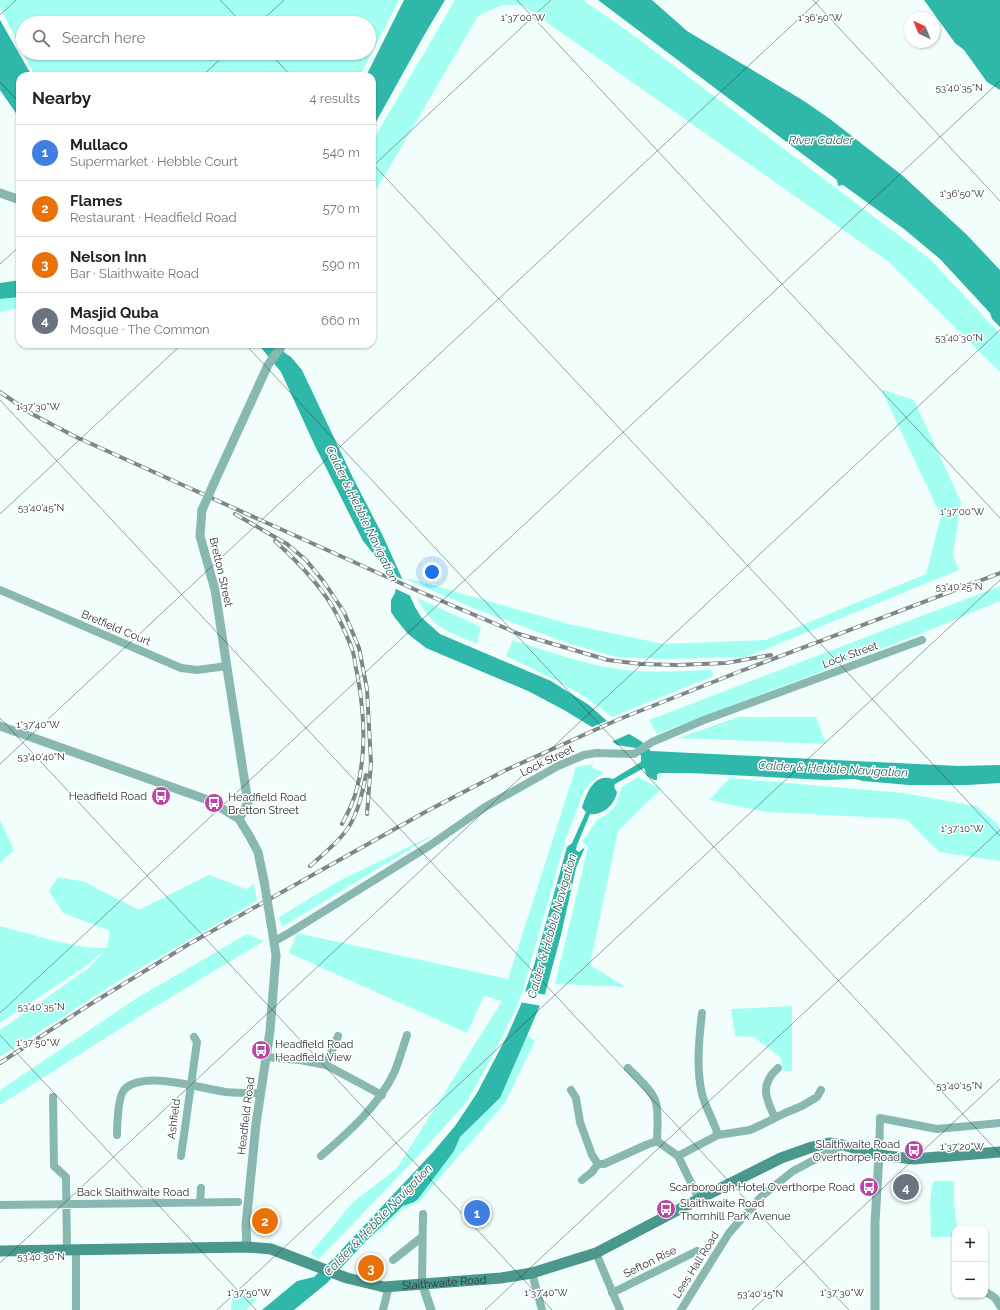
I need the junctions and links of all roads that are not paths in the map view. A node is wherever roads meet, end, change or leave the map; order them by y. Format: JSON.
{"nodes":[{"id":1,"x":0,"y":193,"type":"edge"},
{"id":2,"x":16,"y":199,"type":"edge"},
{"id":3,"x":280,"y":348,"type":"edge"},
{"id":4,"x":0,"y":590,"type":"edge"},
{"id":5,"x":922,"y":640,"type":"dead end"},
{"id":6,"x":227,"y":666,"type":"junction"},
{"id":7,"x":0,"y":726,"type":"edge"},
{"id":8,"x":238,"y":819,"type":"junction"},
{"id":9,"x":275,"y":941,"type":"junction"},
{"id":10,"x":702,"y":1013,"type":"dead end"},
{"id":11,"x":407,"y":1035,"type":"dead end"},
{"id":12,"x":338,"y":1036,"type":"dead end"},
{"id":13,"x":194,"y":1037,"type":"dead end"},
{"id":14,"x":266,"y":1057,"type":"junction"},
{"id":15,"x":326,"y":1065,"type":"junction"},
{"id":16,"x":628,"y":1068,"type":"dead end"},
{"id":17,"x":778,"y":1068,"type":"dead end"},
{"id":18,"x":190,"y":1084,"type":"junction"},
{"id":19,"x":571,"y":1090,"type":"dead end"},
{"id":20,"x":821,"y":1090,"type":"dead end"},
{"id":21,"x":260,"y":1093,"type":"junction"},
{"id":22,"x":382,"y":1095,"type":"junction"},
{"id":23,"x":54,"y":1097,"type":"dead end"},
{"id":24,"x":775,"y":1118,"type":"junction"},
{"id":25,"x":1000,"y":1123,"type":"edge"},
{"id":26,"x":117,"y":1135,"type":"dead end"},
{"id":27,"x":718,"y":1135,"type":"junction"},
{"id":28,"x":657,"y":1142,"type":"junction"},
{"id":29,"x":843,"y":1145,"type":"junction"},
{"id":30,"x":1000,"y":1152,"type":"edge"},
{"id":31,"x":181,"y":1156,"type":"dead end"},
{"id":32,"x":321,"y":1156,"type":"dead end"},
{"id":33,"x":678,"y":1156,"type":"junction"},
{"id":34,"x":879,"y":1156,"type":"junction"},
{"id":35,"x":598,"y":1164,"type":"junction"},
{"id":36,"x":582,"y":1180,"type":"dead end"},
{"id":37,"x":201,"y":1188,"type":"dead end"},
{"id":38,"x":699,"y":1199,"type":"junction"},
{"id":39,"x":238,"y":1202,"type":"dead end"},
{"id":40,"x":200,"y":1203,"type":"junction"},
{"id":41,"x":67,"y":1204,"type":"junction"},
{"id":42,"x":0,"y":1205,"type":"edge"},
{"id":43,"x":423,"y":1214,"type":"dead end"},
{"id":44,"x":422,"y":1237,"type":"junction"},
{"id":45,"x":247,"y":1247,"type":"junction"},
{"id":46,"x":72,"y":1249,"type":"junction"},
{"id":47,"x":0,"y":1250,"type":"edge"},
{"id":48,"x":697,"y":1251,"type":"dead end"},
{"id":49,"x":596,"y":1254,"type":"junction"},
{"id":50,"x":393,"y":1260,"type":"dead end"},
{"id":51,"x":532,"y":1272,"type":"junction"},
{"id":52,"x":422,"y":1283,"type":"junction"},
{"id":53,"x":389,"y":1286,"type":"junction"},
{"id":54,"x":612,"y":1293,"type":"junction"},
{"id":55,"x":988,"y":1293,"type":"edge"},
{"id":56,"x":1000,"y":1306,"type":"edge"},
{"id":57,"x":76,"y":1310,"type":"edge"},
{"id":58,"x":383,"y":1310,"type":"edge"},
{"id":59,"x":431,"y":1310,"type":"edge"},
{"id":60,"x":542,"y":1310,"type":"edge"},
{"id":61,"x":620,"y":1310,"type":"edge"},
{"id":62,"x":682,"y":1310,"type":"edge"},
{"id":63,"x":875,"y":1310,"type":"edge"}],
"edges":[{"from":1,"to":2,"type":"street"},
{"from":3,"to":6,"type":"street","name":"Bretton Street","bridge":true},
{"from":4,"to":6,"type":"street","name":"Bretfield Court"},
{"from":5,"to":9,"type":"street","name":"Lock Street"},
{"from":6,"to":8,"type":"street","name":"Bretton Street"},
{"from":7,"to":8,"type":"street","name":"Headfield Road"},
{"from":8,"to":9,"type":"street","name":"Headfield Road","bridge":true},
{"from":9,"to":14,"type":"street","name":"Headfield Road"},
{"from":10,"to":27,"type":"street"},
{"from":11,"to":22,"type":"street"},
{"from":12,"to":15,"type":"street"},
{"from":13,"to":18,"type":"street","name":"Ashfield"},
{"from":14,"to":15,"type":"street"},
{"from":14,"to":21,"type":"street","name":"Headfield Road"},
{"from":15,"to":22,"type":"street"},
{"from":16,"to":28,"type":"street"},
{"from":17,"to":24,"type":"street"},
{"from":18,"to":21,"type":"street","name":"Ashfield"},
{"from":18,"to":26,"type":"street","name":"Ashfield"},
{"from":18,"to":31,"type":"street","name":"Ashfield"},
{"from":19,"to":35,"type":"street"},
{"from":20,"to":24,"type":"street"},
{"from":21,"to":45,"type":"street","name":"Headfield Road"},
{"from":22,"to":32,"type":"street"},
{"from":23,"to":41,"type":"street"},
{"from":24,"to":27,"type":"street"},
{"from":25,"to":34,"type":"street"},
{"from":27,"to":33,"type":"street"},
{"from":28,"to":33,"type":"street"},
{"from":28,"to":35,"type":"street"},
{"from":29,"to":34,"type":"main road","name":"Slaithwaite Road"},
{"from":29,"to":38,"type":"main road","name":"Slaithwaite Road"},
{"from":29,"to":62,"type":"street","name":"Lees Hall Road"},
{"from":30,"to":34,"type":"main road","name":"Slaithwaite Road"},
{"from":33,"to":38,"type":"street"},
{"from":34,"to":63,"type":"street"},
{"from":35,"to":36,"type":"street"},
{"from":37,"to":40,"type":"street","name":"Back Slaithwaite Road"},
{"from":38,"to":49,"type":"main road","name":"Slaithwaite Road"},
{"from":39,"to":40,"type":"street","name":"Back Slaithwaite Road"},
{"from":40,"to":41,"type":"street","name":"Back Slaithwaite Road"},
{"from":41,"to":42,"type":"street","name":"Back Slaithwaite Road"},
{"from":41,"to":46,"type":"street"},
{"from":43,"to":44,"type":"street"},
{"from":44,"to":50,"type":"street"},
{"from":44,"to":52,"type":"street"},
{"from":45,"to":46,"type":"main road","name":"Slaithwaite Road"},
{"from":45,"to":53,"type":"main road","name":"Slaithwaite Road"},
{"from":46,"to":47,"type":"main road","name":"Slaithwaite Road"},
{"from":46,"to":57,"type":"street"},
{"from":48,"to":54,"type":"street","name":"Sefton Rise"},
{"from":49,"to":51,"type":"main road","name":"Slaithwaite Road"},
{"from":49,"to":54,"type":"street"},
{"from":51,"to":52,"type":"main road","name":"Slaithwaite Road"},
{"from":51,"to":60,"type":"street"},
{"from":52,"to":53,"type":"main road","name":"Slaithwaite Road"},
{"from":52,"to":59,"type":"street"},
{"from":53,"to":58,"type":"street"},
{"from":54,"to":61,"type":"street"},
{"from":55,"to":56,"type":"street"}]}
